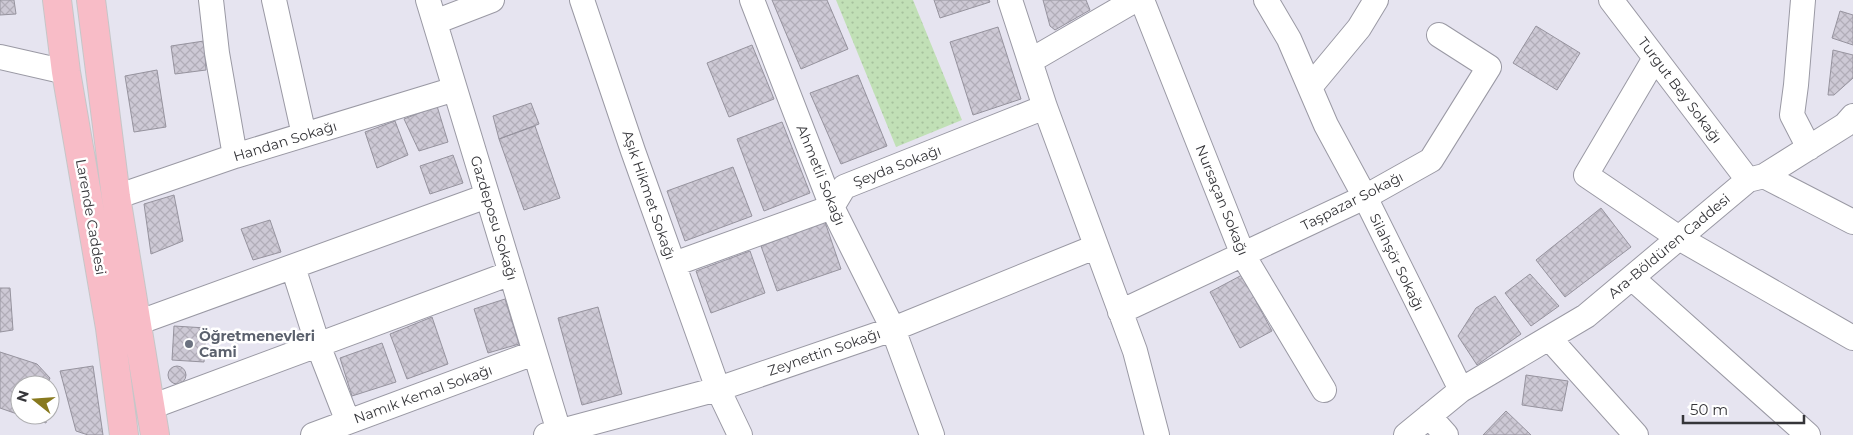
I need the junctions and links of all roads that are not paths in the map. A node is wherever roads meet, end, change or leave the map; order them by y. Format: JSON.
{"nodes":[{"id":1,"x":57,"y":0,"type":"edge"},
{"id":2,"x":91,"y":0,"type":"edge"},
{"id":3,"x":211,"y":0,"type":"edge"},
{"id":4,"x":274,"y":0,"type":"edge"},
{"id":5,"x":492,"y":0,"type":"edge"},
{"id":6,"x":582,"y":0,"type":"edge"},
{"id":7,"x":752,"y":0,"type":"edge"},
{"id":8,"x":1010,"y":0,"type":"edge"},
{"id":9,"x":1135,"y":0,"type":"edge"},
{"id":10,"x":1142,"y":0,"type":"edge"},
{"id":11,"x":1266,"y":0,"type":"edge"},
{"id":12,"x":1376,"y":0,"type":"edge"},
{"id":13,"x":1611,"y":0,"type":"edge"},
{"id":14,"x":1803,"y":0,"type":"edge"},
{"id":15,"x":432,"y":11,"type":"edge"},
{"id":16,"x":1439,"y":35,"type":"dead end"},
{"id":17,"x":0,"y":57,"type":"edge"},
{"id":18,"x":1656,"y":58,"type":"junction"},
{"id":19,"x":1030,"y":61,"type":"junction"},
{"id":20,"x":66,"y":72,"type":"junction"},
{"id":21,"x":1310,"y":87,"type":"junction"},
{"id":22,"x":455,"y":89,"type":"junction"},
{"id":23,"x":1045,"y":107,"type":"junction"},
{"id":24,"x":1850,"y":123,"type":"edge"},
{"id":25,"x":304,"y":135,"type":"junction"},
{"id":26,"x":1809,"y":148,"type":"junction"},
{"id":27,"x":235,"y":156,"type":"junction"},
{"id":28,"x":1756,"y":178,"type":"junction"},
{"id":29,"x":487,"y":196,"type":"junction"},
{"id":30,"x":116,"y":197,"type":"junction"},
{"id":31,"x":1365,"y":197,"type":"junction"},
{"id":32,"x":832,"y":206,"type":"junction"},
{"id":33,"x":1853,"y":222,"type":"edge"},
{"id":34,"x":1679,"y":238,"type":"junction"},
{"id":35,"x":1096,"y":247,"type":"junction"},
{"id":36,"x":1242,"y":255,"type":"junction"},
{"id":37,"x":674,"y":264,"type":"junction"},
{"id":38,"x":292,"y":267,"type":"junction"},
{"id":39,"x":510,"y":273,"type":"junction"},
{"id":40,"x":1632,"y":278,"type":"junction"},
{"id":41,"x":1120,"y":312,"type":"junction"},
{"id":42,"x":137,"y":323,"type":"junction"},
{"id":43,"x":896,"y":337,"type":"junction"},
{"id":44,"x":1549,"y":338,"type":"junction"},
{"id":45,"x":1853,"y":338,"type":"edge"},
{"id":46,"x":318,"y":345,"type":"junction"},
{"id":47,"x":534,"y":353,"type":"junction"},
{"id":48,"x":718,"y":389,"type":"junction"},
{"id":49,"x":1324,"y":390,"type":"dead end"},
{"id":50,"x":1461,"y":390,"type":"junction"},
{"id":51,"x":151,"y":407,"type":"junction"},
{"id":52,"x":1429,"y":416,"type":"junction"},
{"id":53,"x":348,"y":422,"type":"junction"},
{"id":54,"x":554,"y":434,"type":"edge"},
{"id":55,"x":124,"y":435,"type":"edge"},
{"id":56,"x":155,"y":435,"type":"edge"},
{"id":57,"x":313,"y":435,"type":"edge"},
{"id":58,"x":740,"y":435,"type":"edge"},
{"id":59,"x":932,"y":435,"type":"edge"},
{"id":60,"x":1157,"y":435,"type":"edge"},
{"id":61,"x":1406,"y":435,"type":"edge"},
{"id":62,"x":1446,"y":435,"type":"edge"},
{"id":63,"x":1636,"y":435,"type":"edge"},
{"id":64,"x":1808,"y":435,"type":"edge"}],
"edges":[{"from":1,"to":20,"type":"main road","name":"Larende Caddesi"},
{"from":2,"to":30,"type":"main road","name":"Larende Caddesi"},
{"from":3,"to":27,"type":"street"},
{"from":4,"to":25,"type":"street"},
{"from":5,"to":15,"type":"street"},
{"from":6,"to":37,"type":"street","name":"Aşık Hikmet Sokağı"},
{"from":7,"to":32,"type":"street","name":"Ahmetli Sokağı"},
{"from":8,"to":19,"type":"street"},
{"from":9,"to":19,"type":"street"},
{"from":10,"to":36,"type":"street","name":"Nursaçan Sokağı"},
{"from":11,"to":21,"type":"street","name":"Silahşör Sokağı"},
{"from":12,"to":21,"type":"street"},
{"from":13,"to":18,"type":"street","name":"Turgut Bey Sokağı"},
{"from":14,"to":26,"type":"street"},
{"from":15,"to":22,"type":"street","name":"Gazdeposu Sokağı"},
{"from":16,"to":31,"type":"street","name":"Taşpazar Sokağı"},
{"from":17,"to":20,"type":"street"},
{"from":18,"to":28,"type":"street","name":"Turgut Bey Sokağı"},
{"from":18,"to":34,"type":"street"},
{"from":19,"to":23,"type":"street"},
{"from":20,"to":55,"type":"main road","name":"Larende Caddesi"},
{"from":21,"to":31,"type":"street","name":"Silahşör Sokağı"},
{"from":22,"to":25,"type":"street","name":"Handan Sokağı"},
{"from":22,"to":29,"type":"street","name":"Gazdeposu Sokağı"},
{"from":23,"to":32,"type":"street","name":"Şeyda Sokağı"},
{"from":23,"to":35,"type":"street"},
{"from":24,"to":26,"type":"street","name":"Ara-Böldüren Caddesi"},
{"from":25,"to":27,"type":"street","name":"Handan Sokağı"},
{"from":26,"to":28,"type":"street","name":"Ara-Böldüren Caddesi"},
{"from":27,"to":30,"type":"street","name":"Handan Sokağı"},
{"from":28,"to":33,"type":"street"},
{"from":28,"to":34,"type":"street","name":"Ara-Böldüren Caddesi"},
{"from":29,"to":38,"type":"street"},
{"from":29,"to":39,"type":"street","name":"Gazdeposu Sokağı"},
{"from":30,"to":42,"type":"main road","name":"Larende Caddesi"},
{"from":31,"to":36,"type":"street","name":"Taşpazar Sokağı"},
{"from":31,"to":50,"type":"street","name":"Silahşör Sokağı"},
{"from":32,"to":37,"type":"street"},
{"from":32,"to":43,"type":"street","name":"Ahmetli Sokağı"},
{"from":34,"to":40,"type":"street","name":"Ara-Böldüren Caddesi"},
{"from":34,"to":45,"type":"street"},
{"from":35,"to":41,"type":"street"},
{"from":35,"to":43,"type":"street","name":"Zeynettin Sokağı"},
{"from":36,"to":41,"type":"street","name":"Taşpazar Sokağı"},
{"from":36,"to":49,"type":"street","name":"Nursaçan Sokağı"},
{"from":37,"to":48,"type":"street","name":"Aşık Hikmet Sokağı"},
{"from":38,"to":42,"type":"street"},
{"from":38,"to":46,"type":"street"},
{"from":39,"to":46,"type":"street"},
{"from":39,"to":47,"type":"street","name":"Gazdeposu Sokağı"},
{"from":40,"to":44,"type":"street","name":"Ara-Böldüren Caddesi"},
{"from":40,"to":64,"type":"street"},
{"from":41,"to":60,"type":"street"},
{"from":42,"to":51,"type":"main road","name":"Larende Caddesi"},
{"from":43,"to":48,"type":"street","name":"Zeynettin Sokağı"},
{"from":43,"to":59,"type":"street","name":"Ahmetli Sokağı"},
{"from":44,"to":50,"type":"street","name":"Ara-Böldüren Caddesi"},
{"from":44,"to":63,"type":"street"},
{"from":46,"to":51,"type":"street"},
{"from":46,"to":53,"type":"street"},
{"from":47,"to":53,"type":"street","name":"Namık Kemal Sokağı"},
{"from":47,"to":54,"type":"street","name":"Gazdeposu Sokağı"},
{"from":48,"to":54,"type":"street","name":"Zeynettin Sokağı"},
{"from":48,"to":58,"type":"street","name":"Aşık Hikmet Sokağı"},
{"from":50,"to":52,"type":"street","name":"Ara-Böldüren Caddesi"},
{"from":51,"to":56,"type":"main road","name":"Larende Caddesi"},
{"from":52,"to":61,"type":"street","name":"Ara-Böldüren Caddesi"},
{"from":52,"to":62,"type":"street"},
{"from":53,"to":57,"type":"street","name":"Namık Kemal Sokağı"}]}
